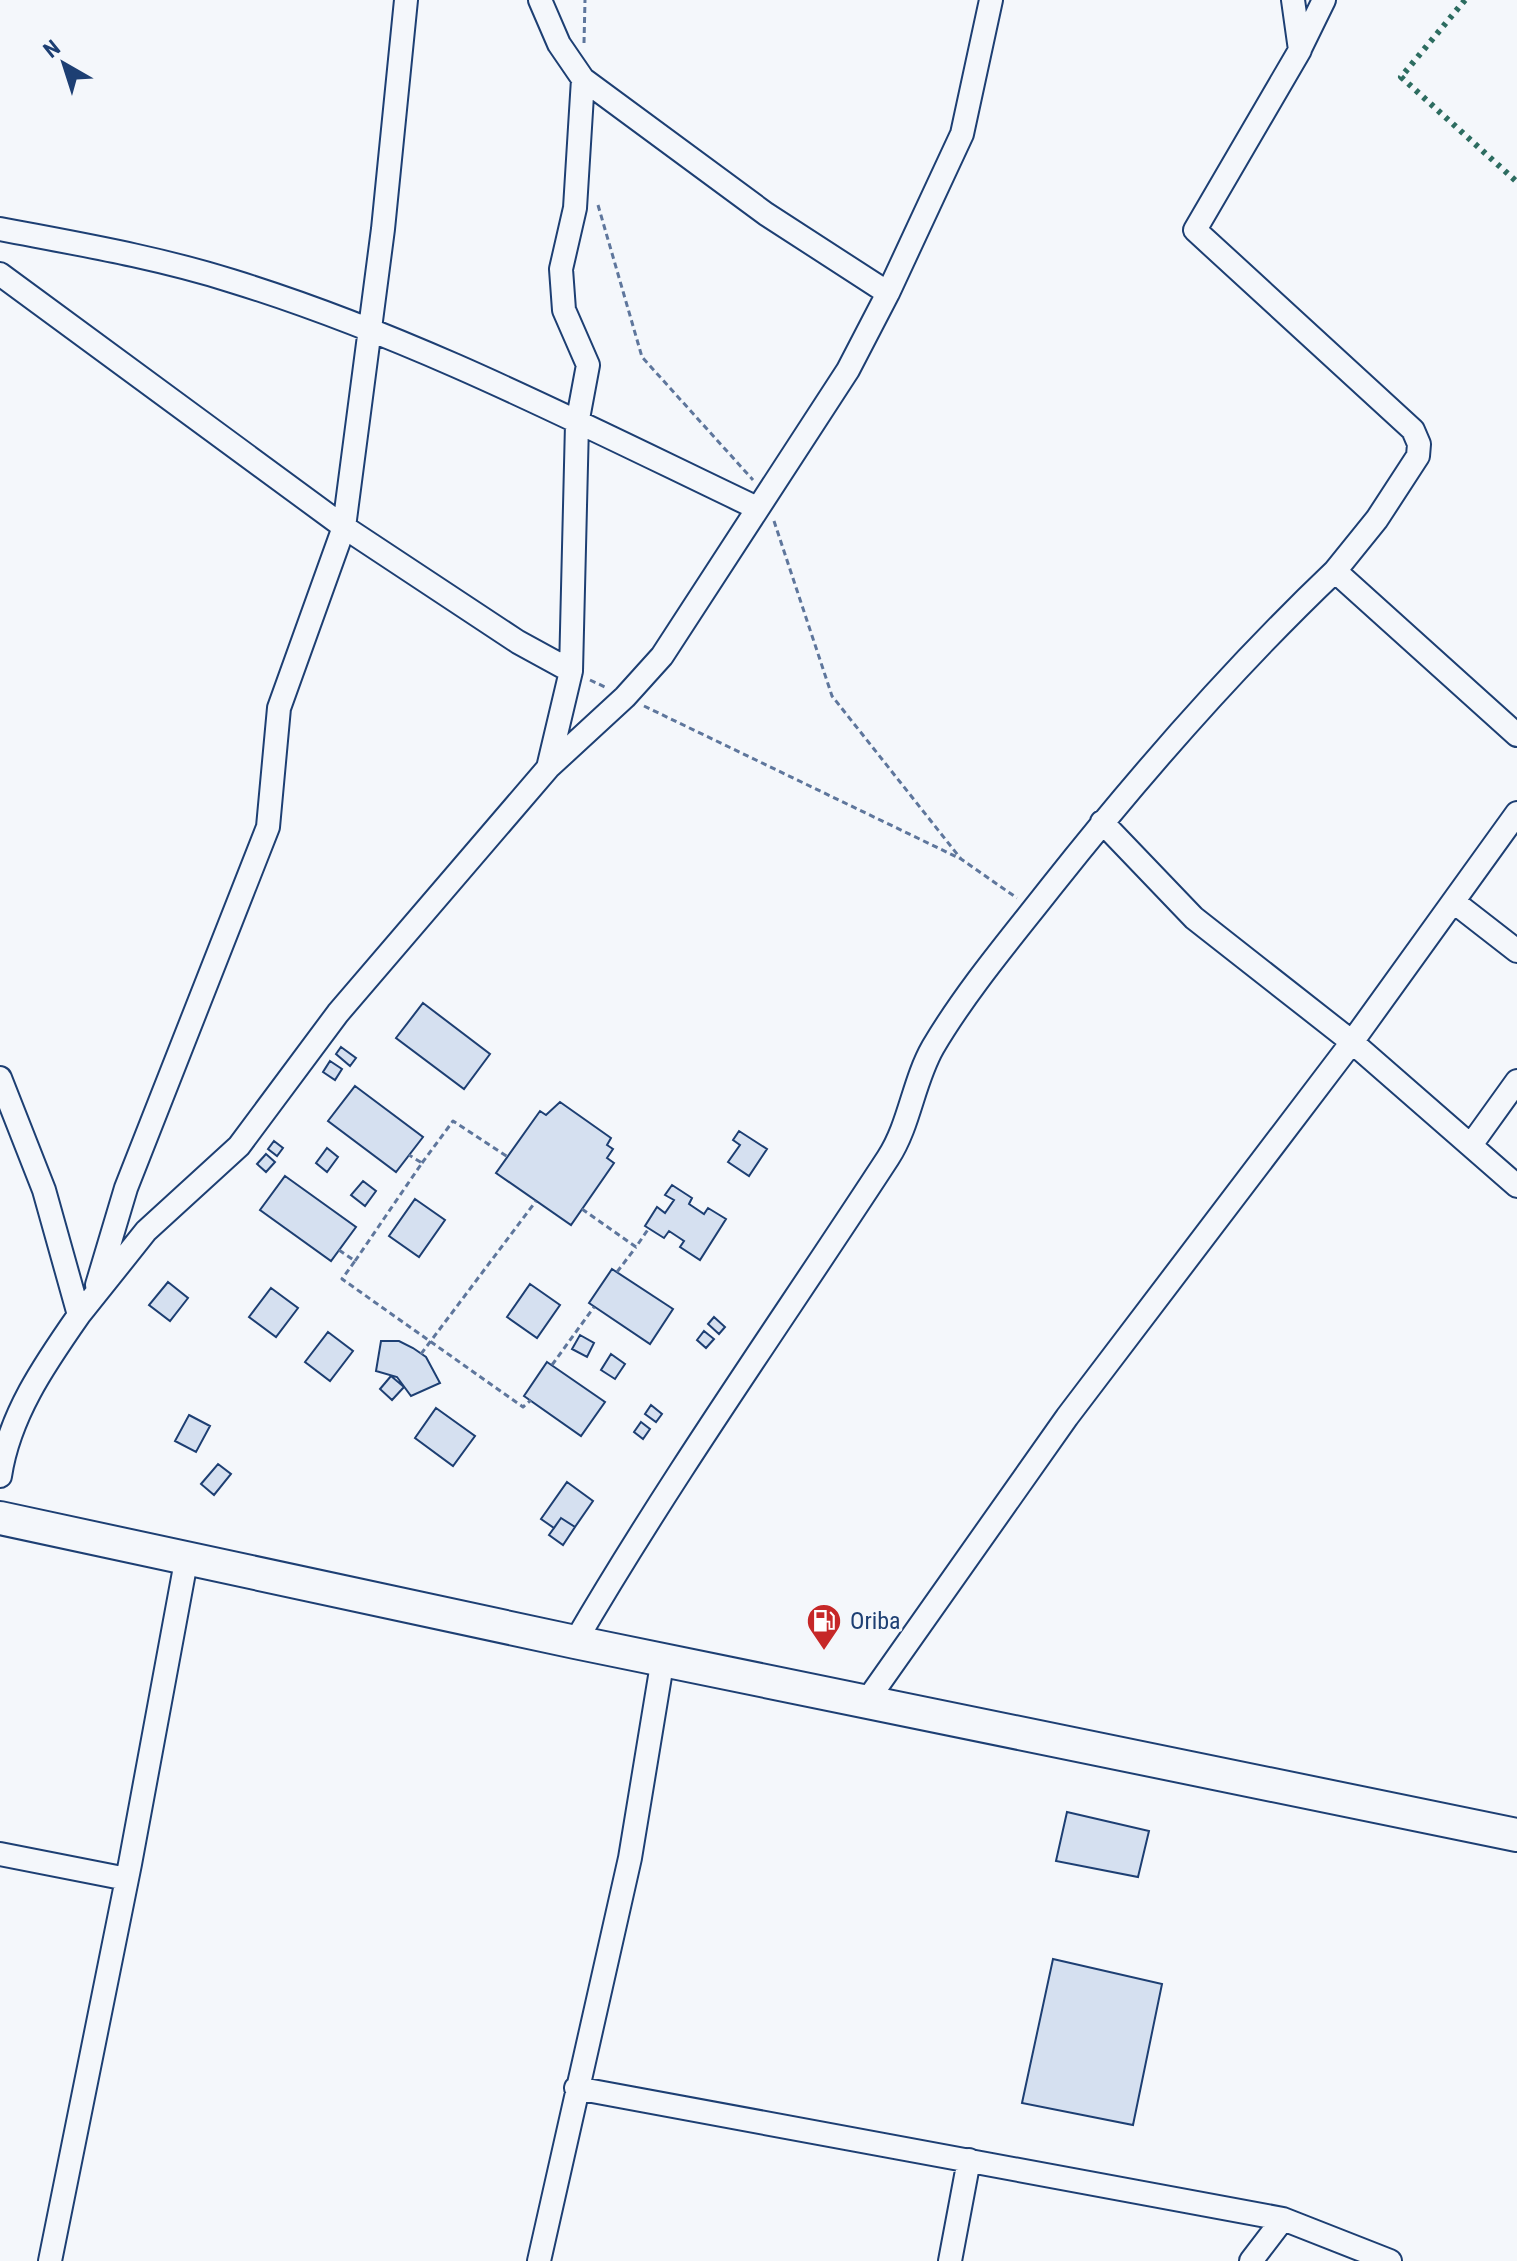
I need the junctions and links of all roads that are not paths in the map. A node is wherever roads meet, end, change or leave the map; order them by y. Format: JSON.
{"nodes":[{"id":1,"x":406,"y":0,"type":"edge"},
{"id":2,"x":540,"y":0,"type":"edge"},
{"id":3,"x":991,"y":0,"type":"edge"},
{"id":4,"x":1293,"y":0,"type":"edge"},
{"id":5,"x":1324,"y":0,"type":"edge"},
{"id":6,"x":1300,"y":50,"type":"junction"},
{"id":7,"x":583,"y":79,"type":"junction"},
{"id":8,"x":0,"y":229,"type":"edge"},
{"id":9,"x":0,"y":274,"type":"edge"},
{"id":10,"x":888,"y":293,"type":"junction"},
{"id":11,"x":371,"y":330,"type":"junction"},
{"id":12,"x":577,"y":424,"type":"junction"},
{"id":13,"x":757,"y":508,"type":"junction"},
{"id":14,"x":344,"y":527,"type":"junction"},
{"id":15,"x":1335,"y":571,"type":"junction"},
{"id":16,"x":571,"y":671,"type":"junction"},
{"id":17,"x":1517,"y":735,"type":"edge"},
{"id":18,"x":548,"y":768,"type":"junction"},
{"id":19,"x":1517,"y":813,"type":"edge"},
{"id":20,"x":1102,"y":822,"type":"junction"},
{"id":21,"x":1454,"y":902,"type":"junction"},
{"id":22,"x":1517,"y":951,"type":"edge"},
{"id":23,"x":1352,"y":1042,"type":"junction"},
{"id":24,"x":0,"y":1078,"type":"edge"},
{"id":25,"x":1517,"y":1081,"type":"edge"},
{"id":26,"x":1471,"y":1145,"type":"junction"},
{"id":27,"x":1517,"y":1186,"type":"edge"},
{"id":28,"x":93,"y":1297,"type":"junction"},
{"id":29,"x":79,"y":1315,"type":"junction"},
{"id":30,"x":0,"y":1476,"type":"edge"},
{"id":31,"x":0,"y":1518,"type":"edge"},
{"id":32,"x":187,"y":1556,"type":"junction"},
{"id":33,"x":575,"y":1642,"type":"junction"},
{"id":34,"x":663,"y":1658,"type":"junction"},
{"id":35,"x":866,"y":1702,"type":"junction"},
{"id":36,"x":1517,"y":1835,"type":"edge"},
{"id":37,"x":0,"y":1854,"type":"edge"},
{"id":38,"x":127,"y":1879,"type":"junction"},
{"id":39,"x":576,"y":2088,"type":"junction"},
{"id":40,"x":969,"y":2160,"type":"junction"},
{"id":41,"x":1283,"y":2219,"type":"junction"},
{"id":42,"x":1394,"y":2260,"type":"edge"},
{"id":43,"x":50,"y":2261,"type":"edge"},
{"id":44,"x":539,"y":2261,"type":"edge"},
{"id":45,"x":950,"y":2261,"type":"edge"},
{"id":46,"x":1251,"y":2261,"type":"edge"}],
"edges":[{"from":1,"to":11,"type":"street"},
{"from":2,"to":7,"type":"street"},
{"from":3,"to":10,"type":"street"},
{"from":4,"to":6,"type":"street"},
{"from":5,"to":6,"type":"street"},
{"from":6,"to":15,"type":"street"},
{"from":7,"to":10,"type":"street"},
{"from":7,"to":12,"type":"street"},
{"from":8,"to":11,"type":"street"},
{"from":9,"to":14,"type":"street"},
{"from":10,"to":13,"type":"street"},
{"from":11,"to":12,"type":"street"},
{"from":11,"to":14,"type":"street"},
{"from":12,"to":13,"type":"street"},
{"from":12,"to":16,"type":"street"},
{"from":13,"to":18,"type":"street"},
{"from":14,"to":16,"type":"street"},
{"from":14,"to":28,"type":"street"},
{"from":15,"to":17,"type":"street"},
{"from":15,"to":20,"type":"street"},
{"from":16,"to":18,"type":"street"},
{"from":18,"to":28,"type":"street"},
{"from":19,"to":21,"type":"street"},
{"from":20,"to":23,"type":"street"},
{"from":20,"to":33,"type":"street"},
{"from":21,"to":22,"type":"street"},
{"from":21,"to":23,"type":"street"},
{"from":23,"to":26,"type":"street"},
{"from":23,"to":35,"type":"street"},
{"from":24,"to":29,"type":"street"},
{"from":25,"to":26,"type":"street"},
{"from":26,"to":27,"type":"street"},
{"from":28,"to":29,"type":"street"},
{"from":29,"to":30,"type":"street"},
{"from":31,"to":32,"type":"highway"},
{"from":32,"to":33,"type":"highway"},
{"from":32,"to":38,"type":"street"},
{"from":33,"to":34,"type":"highway"},
{"from":34,"to":35,"type":"highway"},
{"from":34,"to":39,"type":"street"},
{"from":35,"to":36,"type":"highway"},
{"from":37,"to":38,"type":"street"},
{"from":38,"to":43,"type":"street"},
{"from":39,"to":40,"type":"street"},
{"from":39,"to":44,"type":"street"},
{"from":40,"to":41,"type":"street"},
{"from":40,"to":45,"type":"street"},
{"from":41,"to":42,"type":"street"},
{"from":41,"to":46,"type":"street"}]}
